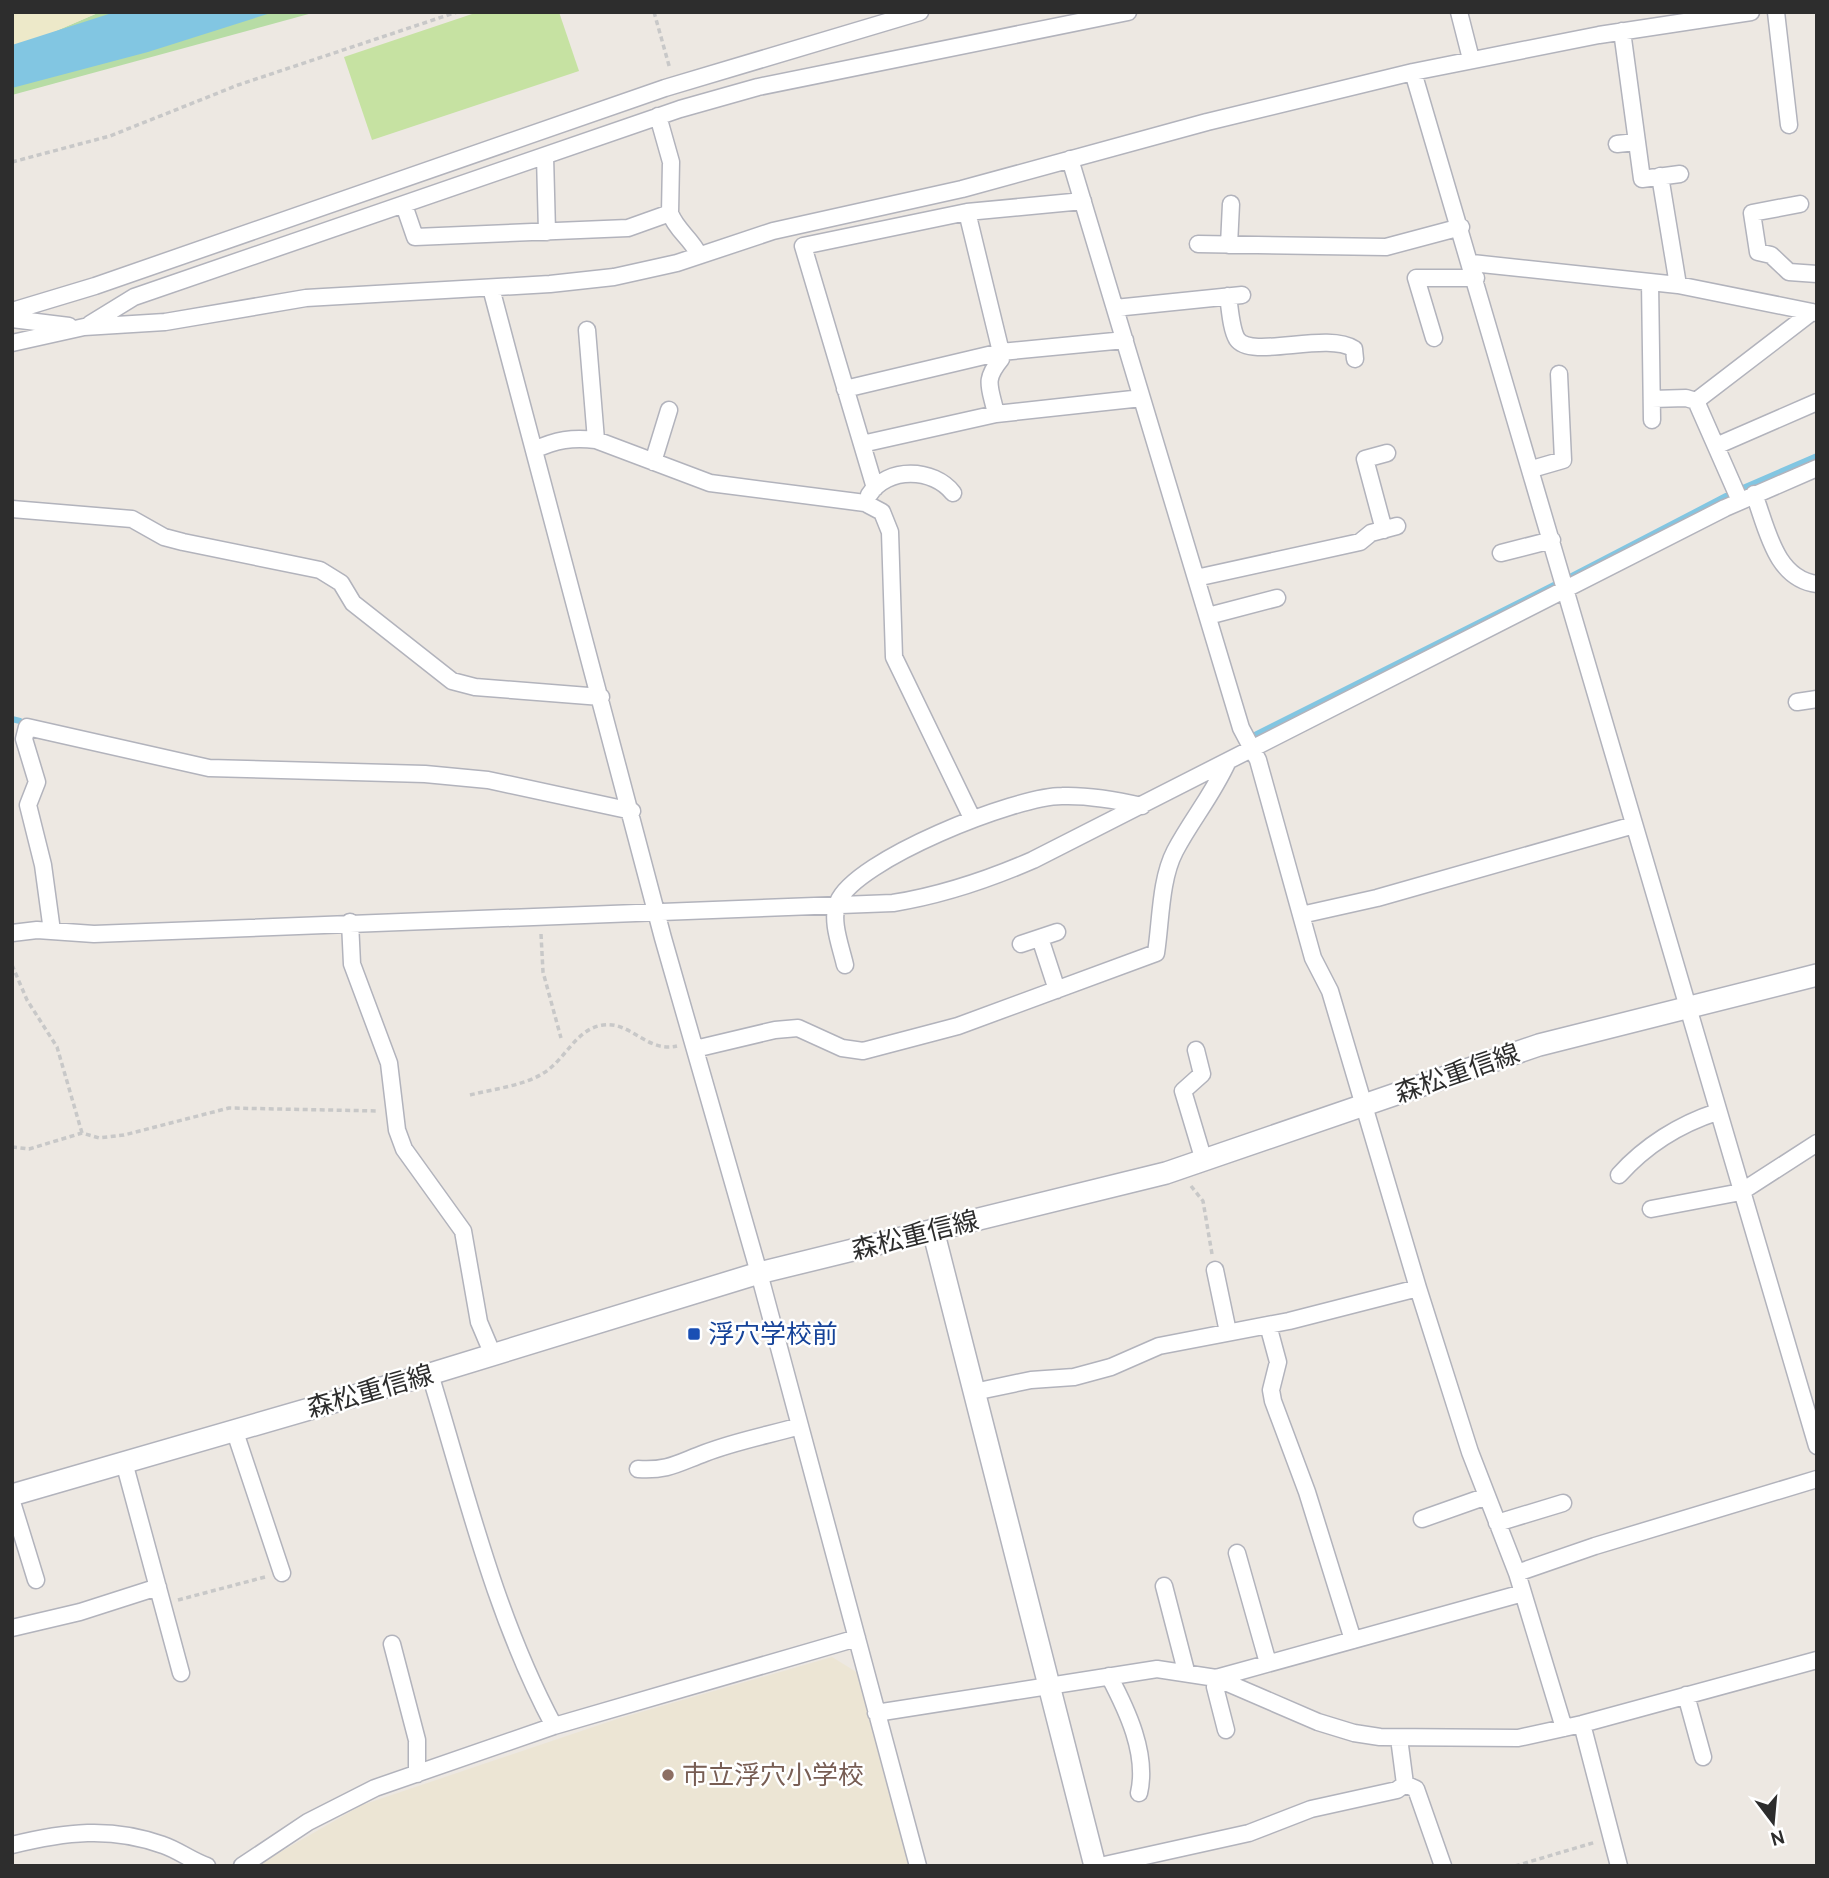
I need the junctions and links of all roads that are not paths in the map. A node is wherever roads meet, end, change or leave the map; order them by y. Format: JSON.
{"nodes":[{"id":1,"x":920,"y":12,"type":"edge"},
{"id":2,"x":1128,"y":12,"type":"edge"},
{"id":3,"x":1459,"y":12,"type":"edge"},
{"id":4,"x":1751,"y":12,"type":"edge"},
{"id":5,"x":1776,"y":12,"type":"edge"},
{"id":6,"x":1622,"y":31,"type":"junction"},
{"id":7,"x":1471,"y":59,"type":"junction"},
{"id":8,"x":1413,"y":72,"type":"junction"},
{"id":9,"x":658,"y":116,"type":"junction"},
{"id":10,"x":1788,"y":125,"type":"dead end"},
{"id":11,"x":1636,"y":142,"type":"junction"},
{"id":12,"x":1617,"y":144,"type":"dead end"},
{"id":13,"x":545,"y":156,"type":"junction"},
{"id":14,"x":1070,"y":159,"type":"junction"},
{"id":15,"x":1679,"y":174,"type":"dead end"},
{"id":16,"x":1660,"y":176,"type":"junction"},
{"id":17,"x":1083,"y":201,"type":"junction"},
{"id":18,"x":1231,"y":204,"type":"dead end"},
{"id":19,"x":1800,"y":204,"type":"dead end"},
{"id":20,"x":404,"y":205,"type":"junction"},
{"id":21,"x":967,"y":212,"type":"junction"},
{"id":22,"x":670,"y":214,"type":"junction"},
{"id":23,"x":1461,"y":228,"type":"junction"},
{"id":24,"x":547,"y":232,"type":"junction"},
{"id":25,"x":1198,"y":244,"type":"dead end"},
{"id":26,"x":1229,"y":245,"type":"junction"},
{"id":27,"x":699,"y":255,"type":"junction"},
{"id":28,"x":1474,"y":271,"type":"junction"},
{"id":29,"x":1817,"y":274,"type":"edge"},
{"id":30,"x":1650,"y":282,"type":"junction"},
{"id":31,"x":1678,"y":285,"type":"junction"},
{"id":32,"x":491,"y":288,"type":"junction"},
{"id":33,"x":1115,"y":307,"type":"junction"},
{"id":34,"x":12,"y":311,"type":"edge"},
{"id":35,"x":1815,"y":313,"type":"edge"},
{"id":36,"x":12,"y":319,"type":"edge"},
{"id":37,"x":84,"y":327,"type":"junction"},
{"id":38,"x":587,"y":330,"type":"dead end"},
{"id":39,"x":1434,"y":338,"type":"dead end"},
{"id":40,"x":1125,"y":340,"type":"junction"},
{"id":41,"x":12,"y":343,"type":"edge"},
{"id":42,"x":1001,"y":352,"type":"junction"},
{"id":43,"x":1355,"y":359,"type":"dead end"},
{"id":44,"x":1559,"y":374,"type":"dead end"},
{"id":45,"x":845,"y":389,"type":"junction"},
{"id":46,"x":1142,"y":398,"type":"junction"},
{"id":47,"x":1652,"y":399,"type":"junction"},
{"id":48,"x":1696,"y":401,"type":"junction"},
{"id":49,"x":1817,"y":402,"type":"edge"},
{"id":50,"x":668,"y":410,"type":"dead end"},
{"id":51,"x":996,"y":414,"type":"junction"},
{"id":52,"x":1651,"y":420,"type":"dead end"},
{"id":53,"x":596,"y":440,"type":"junction"},
{"id":54,"x":862,"y":444,"type":"junction"},
{"id":55,"x":1716,"y":446,"type":"junction"},
{"id":56,"x":534,"y":450,"type":"junction"},
{"id":57,"x":1387,"y":453,"type":"dead end"},
{"id":58,"x":653,"y":462,"type":"junction"},
{"id":59,"x":1817,"y":468,"type":"edge"},
{"id":60,"x":1532,"y":469,"type":"junction"},
{"id":61,"x":875,"y":488,"type":"junction"},
{"id":62,"x":953,"y":493,"type":"dead end"},
{"id":63,"x":1747,"y":498,"type":"junction"},
{"id":64,"x":865,"y":503,"type":"junction"},
{"id":65,"x":12,"y":509,"type":"edge"},
{"id":66,"x":1552,"y":540,"type":"junction"},
{"id":67,"x":1501,"y":553,"type":"dead end"},
{"id":68,"x":1196,"y":578,"type":"junction"},
{"id":69,"x":1817,"y":584,"type":"edge"},
{"id":70,"x":1566,"y":590,"type":"junction"},
{"id":71,"x":1276,"y":598,"type":"dead end"},
{"id":72,"x":1208,"y":616,"type":"junction"},
{"id":73,"x":601,"y":696,"type":"junction"},
{"id":74,"x":1817,"y":699,"type":"edge"},
{"id":75,"x":1797,"y":702,"type":"dead end"},
{"id":76,"x":1252,"y":749,"type":"junction"},
{"id":77,"x":1228,"y":761,"type":"junction"},
{"id":78,"x":1142,"y":806,"type":"junction"},
{"id":79,"x":632,"y":811,"type":"junction"},
{"id":80,"x":972,"y":818,"type":"junction"},
{"id":81,"x":1633,"y":825,"type":"junction"},
{"id":82,"x":836,"y":905,"type":"junction"},
{"id":83,"x":659,"y":911,"type":"junction"},
{"id":84,"x":1301,"y":915,"type":"junction"},
{"id":85,"x":350,"y":922,"type":"junction"},
{"id":86,"x":52,"y":931,"type":"junction"},
{"id":87,"x":1057,"y":932,"type":"dead end"},
{"id":88,"x":12,"y":933,"type":"edge"},
{"id":89,"x":1040,"y":938,"type":"junction"},
{"id":90,"x":1021,"y":944,"type":"dead end"},
{"id":91,"x":845,"y":965,"type":"dead end"},
{"id":92,"x":1817,"y":975,"type":"edge"},
{"id":93,"x":1057,"y":990,"type":"junction"},
{"id":94,"x":1686,"y":1007,"type":"junction"},
{"id":95,"x":694,"y":1045,"type":"junction"},
{"id":96,"x":1196,"y":1050,"type":"dead end"},
{"id":97,"x":1364,"y":1105,"type":"junction"},
{"id":98,"x":1717,"y":1112,"type":"junction"},
{"id":99,"x":1817,"y":1143,"type":"edge"},
{"id":100,"x":1204,"y":1161,"type":"junction"},
{"id":101,"x":1619,"y":1175,"type":"dead end"},
{"id":102,"x":1741,"y":1192,"type":"junction"},
{"id":103,"x":1651,"y":1209,"type":"dead end"},
{"id":104,"x":933,"y":1230,"type":"junction"},
{"id":105,"x":1214,"y":1270,"type":"road end"},
{"id":106,"x":759,"y":1273,"type":"junction"},
{"id":107,"x":1418,"y":1288,"type":"junction"},
{"id":108,"x":1268,"y":1325,"type":"junction"},
{"id":109,"x":1228,"y":1332,"type":"junction"},
{"id":110,"x":493,"y":1355,"type":"junction"},
{"id":111,"x":430,"y":1374,"type":"junction"},
{"id":112,"x":974,"y":1392,"type":"junction"},
{"id":113,"x":800,"y":1426,"type":"junction"},
{"id":114,"x":234,"y":1430,"type":"junction"},
{"id":115,"x":1817,"y":1446,"type":"edge"},
{"id":116,"x":124,"y":1462,"type":"junction"},
{"id":117,"x":638,"y":1469,"type":"dead end"},
{"id":118,"x":1817,"y":1479,"type":"edge"},
{"id":119,"x":12,"y":1495,"type":"edge"},
{"id":120,"x":1487,"y":1496,"type":"junction"},
{"id":121,"x":12,"y":1502,"type":"edge"},
{"id":122,"x":1563,"y":1503,"type":"dead end"},
{"id":123,"x":1422,"y":1519,"type":"dead end"},
{"id":124,"x":1497,"y":1523,"type":"junction"},
{"id":125,"x":1237,"y":1553,"type":"dead end"},
{"id":126,"x":282,"y":1573,"type":"road end"},
{"id":127,"x":1517,"y":1573,"type":"junction"},
{"id":128,"x":36,"y":1580,"type":"dead end"},
{"id":129,"x":1164,"y":1586,"type":"dead end"},
{"id":130,"x":158,"y":1587,"type":"junction"},
{"id":131,"x":1523,"y":1593,"type":"junction"},
{"id":132,"x":12,"y":1628,"type":"edge"},
{"id":133,"x":857,"y":1638,"type":"junction"},
{"id":134,"x":1353,"y":1640,"type":"junction"},
{"id":135,"x":393,"y":1644,"type":"dead end"},
{"id":136,"x":1817,"y":1660,"type":"edge"},
{"id":137,"x":1268,"y":1663,"type":"junction"},
{"id":138,"x":1186,"y":1671,"type":"junction"},
{"id":139,"x":181,"y":1673,"type":"dead end"},
{"id":140,"x":1109,"y":1676,"type":"junction"},
{"id":141,"x":1216,"y":1678,"type":"junction"},
{"id":142,"x":1049,"y":1685,"type":"junction"},
{"id":143,"x":1686,"y":1695,"type":"junction"},
{"id":144,"x":877,"y":1713,"type":"junction"},
{"id":145,"x":1582,"y":1724,"type":"junction"},
{"id":146,"x":554,"y":1726,"type":"junction"},
{"id":147,"x":1564,"y":1728,"type":"junction"},
{"id":148,"x":1226,"y":1731,"type":"dead end"},
{"id":149,"x":1399,"y":1738,"type":"junction"},
{"id":150,"x":1703,"y":1757,"type":"dead end"},
{"id":151,"x":417,"y":1774,"type":"junction"},
{"id":152,"x":1405,"y":1784,"type":"junction"},
{"id":153,"x":1139,"y":1793,"type":"dead end"},
{"id":154,"x":12,"y":1845,"type":"edge"},
{"id":155,"x":207,"y":1866,"type":"edge"},
{"id":156,"x":242,"y":1866,"type":"edge"},
{"id":157,"x":918,"y":1866,"type":"edge"},
{"id":158,"x":1098,"y":1866,"type":"edge"},
{"id":159,"x":1443,"y":1866,"type":"edge"},
{"id":160,"x":1619,"y":1866,"type":"edge"}],
"edges":[{"from":1,"to":34,"type":"street"},
{"from":2,"to":9,"type":"street"},
{"from":3,"to":7,"type":"street"},
{"from":4,"to":6,"type":"street"},
{"from":5,"to":10,"type":"street"},
{"from":6,"to":7,"type":"street"},
{"from":6,"to":11,"type":"street"},
{"from":7,"to":8,"type":"street"},
{"from":8,"to":14,"type":"street"},
{"from":8,"to":23,"type":"street"},
{"from":9,"to":13,"type":"street"},
{"from":9,"to":22,"type":"street"},
{"from":11,"to":12,"type":"street"},
{"from":11,"to":16,"type":"street"},
{"from":13,"to":20,"type":"street"},
{"from":13,"to":24,"type":"street"},
{"from":14,"to":17,"type":"street"},
{"from":14,"to":27,"type":"street"},
{"from":15,"to":16,"type":"street"},
{"from":16,"to":31,"type":"street"},
{"from":17,"to":21,"type":"street"},
{"from":17,"to":33,"type":"street"},
{"from":18,"to":26,"type":"street"},
{"from":19,"to":29,"type":"street"},
{"from":20,"to":24,"type":"street"},
{"from":20,"to":37,"type":"street"},
{"from":21,"to":42,"type":"street"},
{"from":21,"to":45,"type":"street"},
{"from":22,"to":24,"type":"street"},
{"from":22,"to":27,"type":"street"},
{"from":23,"to":26,"type":"street"},
{"from":23,"to":28,"type":"street"},
{"from":25,"to":26,"type":"street"},
{"from":27,"to":32,"type":"street"},
{"from":28,"to":30,"type":"street"},
{"from":28,"to":39,"type":"street"},
{"from":28,"to":60,"type":"street"},
{"from":30,"to":31,"type":"street"},
{"from":30,"to":47,"type":"street"},
{"from":31,"to":35,"type":"street"},
{"from":32,"to":37,"type":"street"},
{"from":32,"to":56,"type":"street"},
{"from":33,"to":40,"type":"street"},
{"from":33,"to":43,"type":"street"},
{"from":35,"to":48,"type":"street"},
{"from":36,"to":37,"type":"street"},
{"from":37,"to":41,"type":"street"},
{"from":38,"to":53,"type":"street"},
{"from":40,"to":42,"type":"street"},
{"from":40,"to":46,"type":"street"},
{"from":42,"to":45,"type":"street"},
{"from":42,"to":51,"type":"street"},
{"from":44,"to":60,"type":"street"},
{"from":45,"to":54,"type":"street"},
{"from":46,"to":51,"type":"street"},
{"from":46,"to":68,"type":"street"},
{"from":47,"to":48,"type":"street"},
{"from":47,"to":52,"type":"street"},
{"from":48,"to":55,"type":"street"},
{"from":49,"to":55,"type":"street"},
{"from":50,"to":58,"type":"street"},
{"from":51,"to":54,"type":"street"},
{"from":53,"to":56,"type":"street"},
{"from":53,"to":58,"type":"street"},
{"from":54,"to":61,"type":"street"},
{"from":55,"to":63,"type":"street"},
{"from":56,"to":73,"type":"street"},
{"from":57,"to":68,"type":"street"},
{"from":58,"to":64,"type":"street"},
{"from":59,"to":63,"type":"street"},
{"from":60,"to":66,"type":"street"},
{"from":61,"to":62,"type":"street"},
{"from":61,"to":64,"type":"street"},
{"from":63,"to":69,"type":"street"},
{"from":63,"to":70,"type":"street"},
{"from":64,"to":80,"type":"street"},
{"from":65,"to":73,"type":"street"},
{"from":66,"to":67,"type":"street"},
{"from":66,"to":70,"type":"street"},
{"from":68,"to":72,"type":"street"},
{"from":70,"to":76,"type":"street"},
{"from":70,"to":81,"type":"street"},
{"from":71,"to":72,"type":"street"},
{"from":72,"to":76,"type":"street"},
{"from":73,"to":79,"type":"street"},
{"from":74,"to":75,"type":"street"},
{"from":76,"to":77,"type":"street"},
{"from":76,"to":84,"type":"street"},
{"from":77,"to":78,"type":"street"},
{"from":77,"to":93,"type":"street"},
{"from":78,"to":80,"type":"street"},
{"from":78,"to":82,"type":"street"},
{"from":79,"to":83,"type":"street"},
{"from":79,"to":86,"type":"street"},
{"from":80,"to":82,"type":"street"},
{"from":81,"to":84,"type":"street"},
{"from":81,"to":94,"type":"street"},
{"from":82,"to":83,"type":"street"},
{"from":82,"to":91,"type":"street"},
{"from":83,"to":85,"type":"street"},
{"from":83,"to":95,"type":"street"},
{"from":84,"to":97,"type":"street"},
{"from":85,"to":86,"type":"street"},
{"from":85,"to":110,"type":"street"},
{"from":86,"to":88,"type":"street"},
{"from":87,"to":89,"type":"street"},
{"from":89,"to":90,"type":"street"},
{"from":89,"to":93,"type":"street"},
{"from":92,"to":94,"type":"main road","name":"森松重信線"},
{"from":93,"to":95,"type":"street"},
{"from":94,"to":97,"type":"main road","name":"森松重信線"},
{"from":94,"to":98,"type":"street"},
{"from":95,"to":106,"type":"street"},
{"from":96,"to":100,"type":"street"},
{"from":97,"to":100,"type":"main road","name":"森松重信線"},
{"from":97,"to":107,"type":"street"},
{"from":98,"to":101,"type":"street"},
{"from":98,"to":102,"type":"street"},
{"from":99,"to":102,"type":"street"},
{"from":100,"to":104,"type":"main road","name":"森松重信線"},
{"from":102,"to":103,"type":"street"},
{"from":102,"to":115,"type":"street"},
{"from":104,"to":106,"type":"main road","name":"森松重信線"},
{"from":104,"to":112,"type":"main road"},
{"from":105,"to":109,"type":"street"},
{"from":106,"to":110,"type":"main road","name":"森松重信線"},
{"from":106,"to":113,"type":"street"},
{"from":107,"to":108,"type":"street"},
{"from":107,"to":120,"type":"street"},
{"from":108,"to":109,"type":"street"},
{"from":108,"to":134,"type":"street"},
{"from":109,"to":112,"type":"street"},
{"from":110,"to":111,"type":"main road","name":"森松重信線"},
{"from":111,"to":114,"type":"main road","name":"森松重信線"},
{"from":111,"to":146,"type":"street"},
{"from":112,"to":142,"type":"main road"},
{"from":113,"to":117,"type":"street"},
{"from":113,"to":133,"type":"street"},
{"from":114,"to":116,"type":"main road","name":"森松重信線"},
{"from":114,"to":126,"type":"street"},
{"from":116,"to":119,"type":"main road","name":"森松重信線"},
{"from":116,"to":130,"type":"street"},
{"from":118,"to":127,"type":"street"},
{"from":120,"to":123,"type":"street"},
{"from":120,"to":124,"type":"street"},
{"from":121,"to":128,"type":"street"},
{"from":122,"to":124,"type":"street"},
{"from":124,"to":127,"type":"street"},
{"from":125,"to":137,"type":"street"},
{"from":127,"to":131,"type":"street"},
{"from":129,"to":138,"type":"street"},
{"from":130,"to":132,"type":"street"},
{"from":130,"to":139,"type":"street"},
{"from":131,"to":134,"type":"street"},
{"from":131,"to":147,"type":"street"},
{"from":133,"to":144,"type":"street"},
{"from":133,"to":146,"type":"street"},
{"from":134,"to":137,"type":"street"},
{"from":135,"to":151,"type":"street"},
{"from":136,"to":143,"type":"street"},
{"from":137,"to":141,"type":"street"},
{"from":138,"to":140,"type":"street"},
{"from":138,"to":141,"type":"street"},
{"from":140,"to":142,"type":"street"},
{"from":140,"to":153,"type":"street"},
{"from":141,"to":148,"type":"street"},
{"from":141,"to":149,"type":"street"},
{"from":142,"to":144,"type":"street"},
{"from":142,"to":158,"type":"main road"},
{"from":143,"to":145,"type":"street"},
{"from":143,"to":150,"type":"street"},
{"from":144,"to":157,"type":"street"},
{"from":145,"to":147,"type":"street"},
{"from":145,"to":160,"type":"street"},
{"from":146,"to":151,"type":"street"},
{"from":147,"to":149,"type":"street"},
{"from":149,"to":152,"type":"street"},
{"from":151,"to":156,"type":"street"},
{"from":152,"to":158,"type":"street"},
{"from":152,"to":159,"type":"street"},
{"from":154,"to":155,"type":"street"}]}
